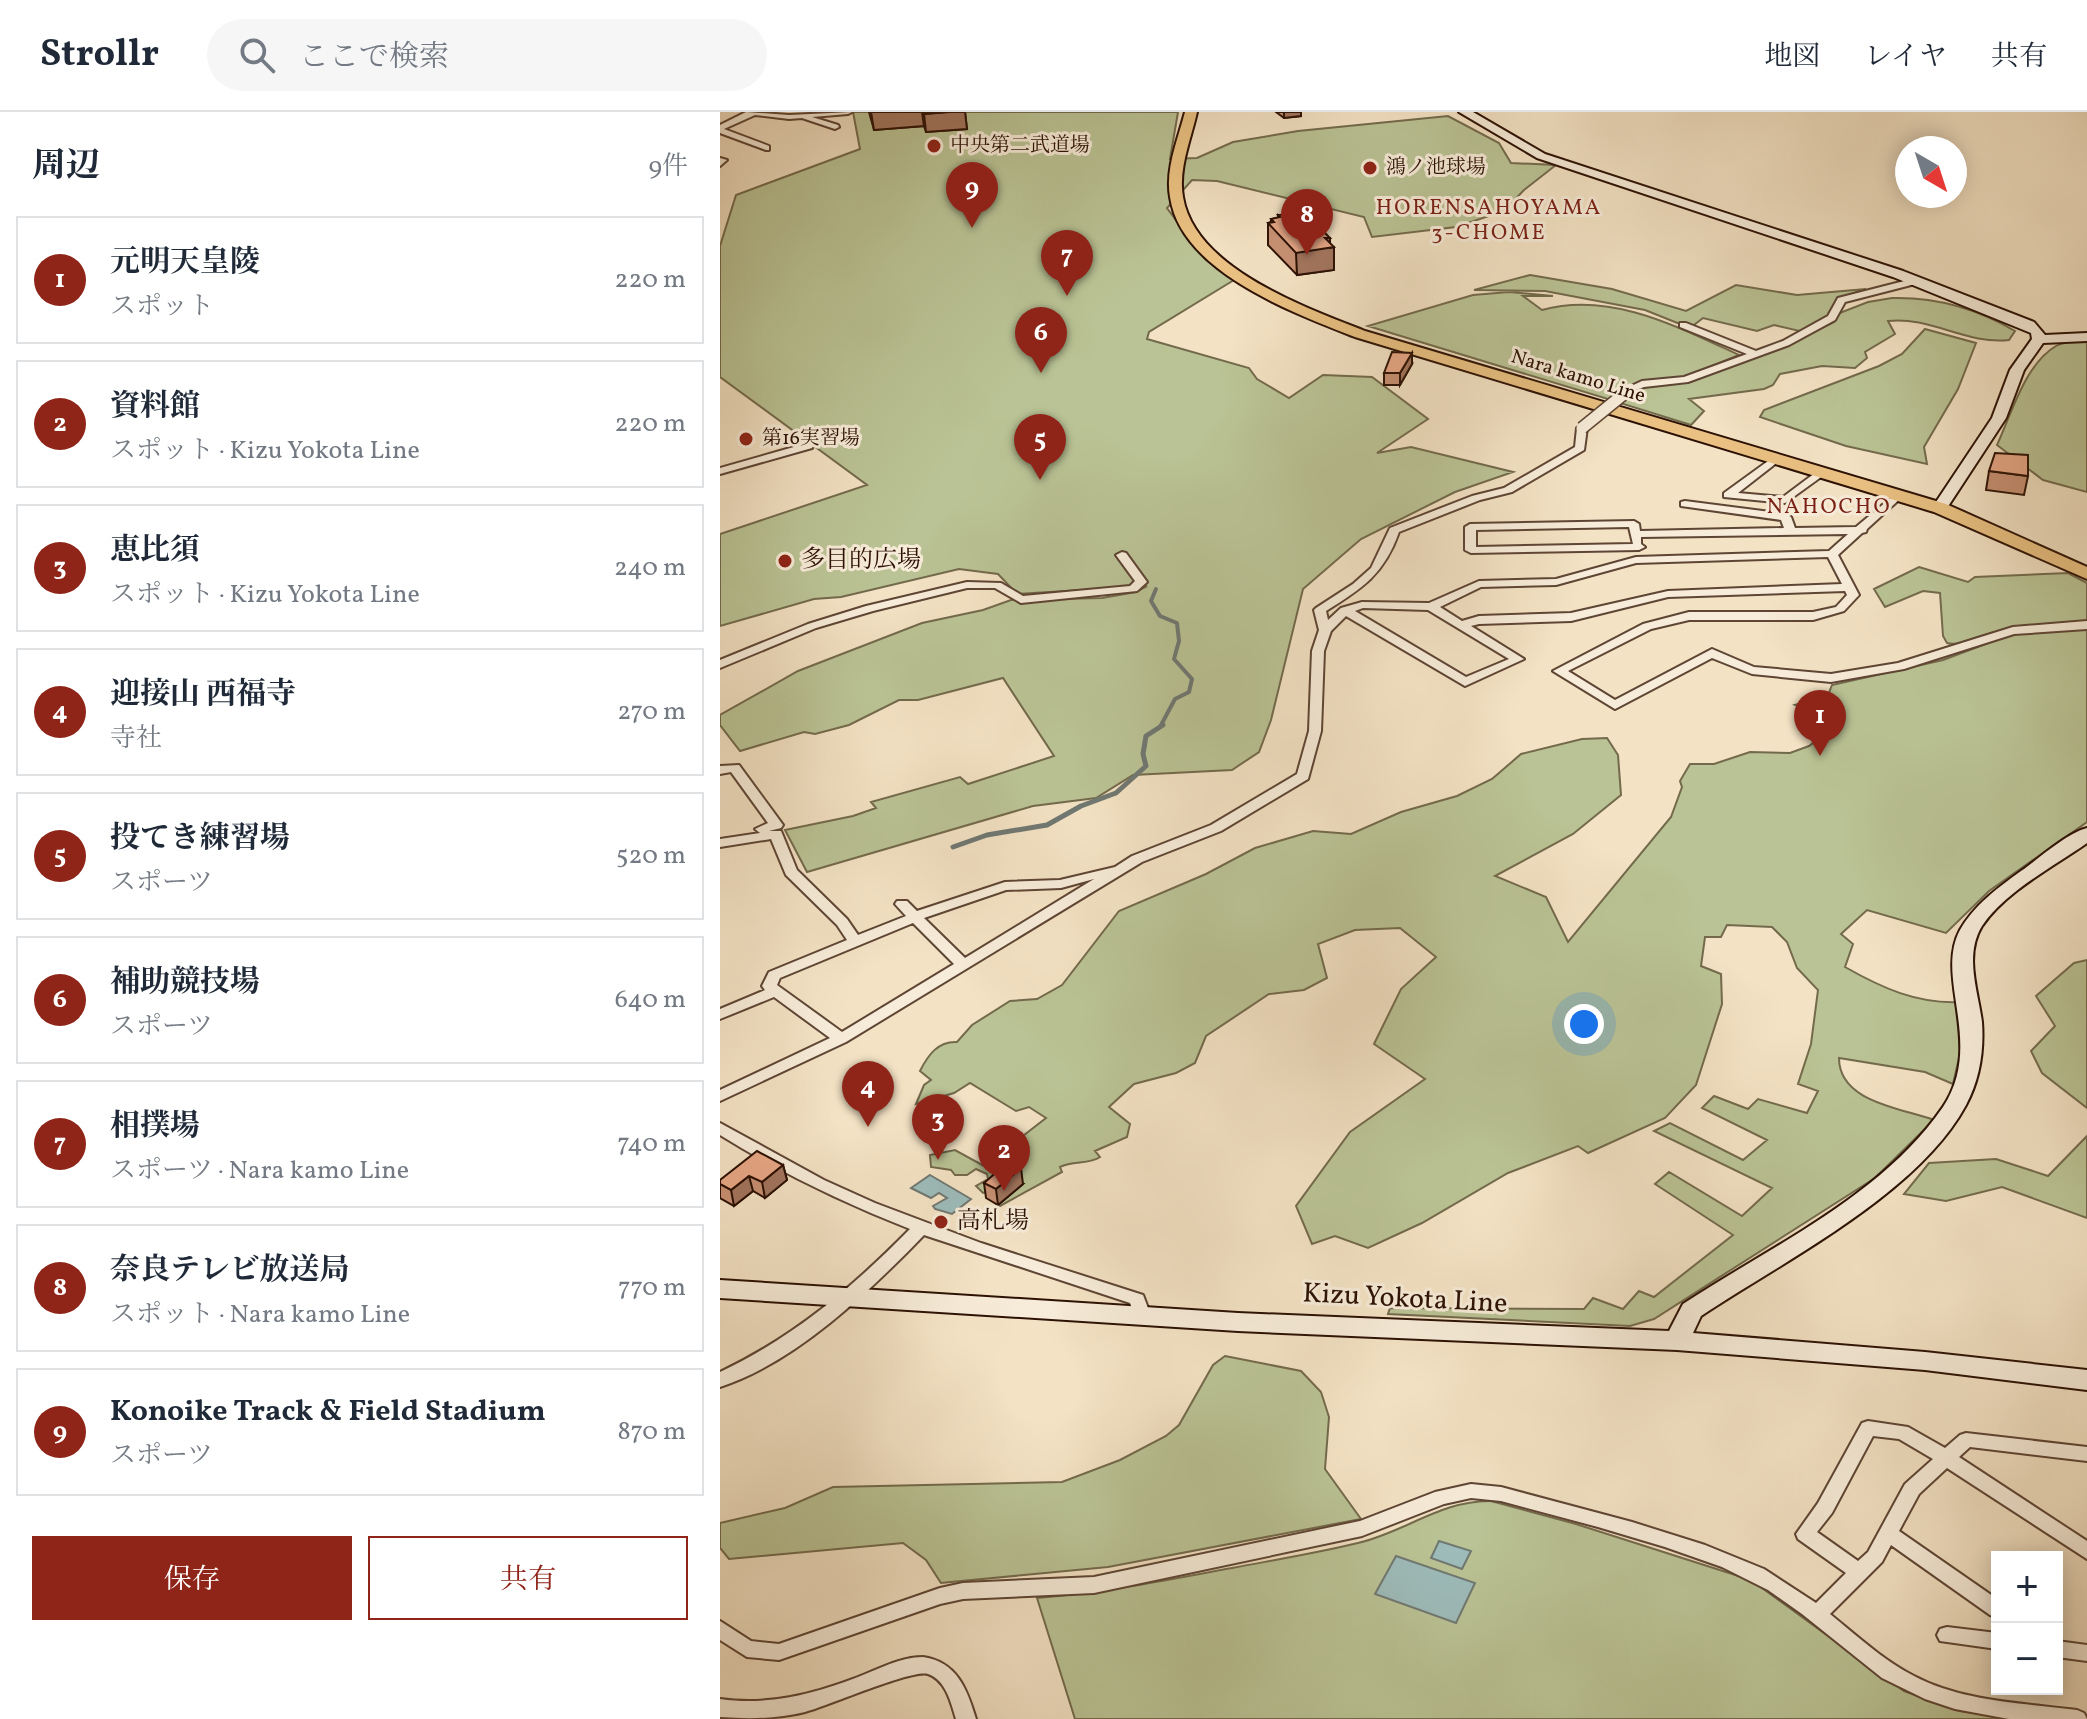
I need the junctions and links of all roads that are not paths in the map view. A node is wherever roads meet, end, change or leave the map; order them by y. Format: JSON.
{"nodes":[{"id":1,"x":751,"y":112,"type":"edge"},
{"id":2,"x":848,"y":112,"type":"edge"},
{"id":3,"x":1191,"y":112,"type":"edge"},
{"id":4,"x":1465,"y":112,"type":"edge"},
{"id":5,"x":805,"y":117,"type":"junction"},
{"id":6,"x":835,"y":127,"type":"dead end"},
{"id":7,"x":720,"y":129,"type":"edge"},
{"id":8,"x":766,"y":148,"type":"dead end"},
{"id":9,"x":1916,"y":281,"type":"junction"},
{"id":10,"x":1683,"y":325,"type":"dead end"},
{"id":11,"x":2087,"y":337,"type":"edge"},
{"id":12,"x":2039,"y":339,"type":"junction"},
{"id":13,"x":1753,"y":353,"type":"junction"},
{"id":14,"x":808,"y":446,"type":"dead end"},
{"id":15,"x":1775,"y":459,"type":"junction"},
{"id":16,"x":720,"y":471,"type":"edge"},
{"id":17,"x":1823,"y":472,"type":"junction"},
{"id":18,"x":1898,"y":495,"type":"junction"},
{"id":19,"x":1685,"y":504,"type":"dead end"},
{"id":20,"x":1940,"y":508,"type":"junction"},
{"id":21,"x":1862,"y":530,"type":"junction"},
{"id":22,"x":1790,"y":531,"type":"junction"},
{"id":23,"x":1635,"y":534,"type":"junction"},
{"id":24,"x":1637,"y":554,"type":"junction"},
{"id":25,"x":1832,"y":554,"type":"junction"},
{"id":26,"x":1122,"y":555,"type":"dead end"},
{"id":27,"x":2087,"y":574,"type":"edge"},
{"id":28,"x":1850,"y":587,"type":"junction"},
{"id":29,"x":1431,"y":607,"type":"junction"},
{"id":30,"x":1345,"y":610,"type":"junction"},
{"id":31,"x":1460,"y":625,"type":"junction"},
{"id":32,"x":2087,"y":625,"type":"edge"},
{"id":33,"x":1325,"y":630,"type":"junction"},
{"id":34,"x":720,"y":664,"type":"edge"},
{"id":35,"x":720,"y":770,"type":"edge"},
{"id":36,"x":2087,"y":834,"type":"edge"},
{"id":37,"x":722,"y":842,"type":"edge"},
{"id":38,"x":1124,"y":867,"type":"junction"},
{"id":39,"x":902,"y":904,"type":"dead end"},
{"id":40,"x":914,"y":917,"type":"junction"},
{"id":41,"x":854,"y":940,"type":"junction"},
{"id":42,"x":964,"y":965,"type":"junction"},
{"id":43,"x":775,"y":991,"type":"junction"},
{"id":44,"x":720,"y":1014,"type":"edge"},
{"id":45,"x":841,"y":1039,"type":"junction"},
{"id":46,"x":720,"y":1096,"type":"edge"},
{"id":47,"x":720,"y":1128,"type":"edge"},
{"id":48,"x":920,"y":1229,"type":"junction"},
{"id":49,"x":720,"y":1289,"type":"edge"},
{"id":50,"x":853,"y":1297,"type":"junction"},
{"id":51,"x":1142,"y":1316,"type":"junction"},
{"id":52,"x":1677,"y":1341,"type":"junction"},
{"id":53,"x":720,"y":1380,"type":"edge"},
{"id":54,"x":2087,"y":1380,"type":"edge"},
{"id":55,"x":2087,"y":1454,"type":"edge"},
{"id":56,"x":1945,"y":1457,"type":"junction"},
{"id":57,"x":1888,"y":1533,"type":"junction"},
{"id":58,"x":2087,"y":1551,"type":"edge"},
{"id":59,"x":1859,"y":1572,"type":"junction"},
{"id":60,"x":1991,"y":1605,"type":"edge"},
{"id":61,"x":1817,"y":1614,"type":"junction"},
{"id":62,"x":720,"y":1629,"type":"edge"},
{"id":63,"x":1947,"y":1635,"type":"dead end"},
{"id":64,"x":1991,"y":1640,"type":"edge"},
{"id":65,"x":2063,"y":1650,"type":"edge"},
{"id":66,"x":2087,"y":1653,"type":"edge"},
{"id":67,"x":720,"y":1708,"type":"edge"},
{"id":68,"x":966,"y":1719,"type":"edge"},
{"id":69,"x":2077,"y":1719,"type":"edge"}],
"edges":[{"from":1,"to":5,"type":"street"},
{"from":1,"to":7,"type":"street"},
{"from":2,"to":5,"type":"street"},
{"from":3,"to":15,"type":"main road","name":"Nara kamo Line"},
{"from":4,"to":9,"type":"street"},
{"from":5,"to":6,"type":"street"},
{"from":7,"to":8,"type":"street"},
{"from":9,"to":12,"type":"street"},
{"from":9,"to":13,"type":"street"},
{"from":10,"to":13,"type":"street"},
{"from":11,"to":12,"type":"street"},
{"from":12,"to":20,"type":"street"},
{"from":13,"to":33,"type":"street","bridge":true},
{"from":14,"to":16,"type":"street"},
{"from":15,"to":17,"type":"main road","name":"Nara kamo Line"},
{"from":15,"to":17,"type":"street"},
{"from":17,"to":18,"type":"main road","name":"Nara kamo Line"},
{"from":18,"to":20,"type":"main road","name":"Nara kamo Line"},
{"from":18,"to":21,"type":"street"},
{"from":19,"to":22,"type":"street"},
{"from":20,"to":27,"type":"main road","name":"Nara kamo Line"},
{"from":21,"to":22,"type":"street"},
{"from":21,"to":25,"type":"street"},
{"from":22,"to":23,"type":"street"},
{"from":23,"to":24,"type":"street"},
{"from":23,"to":24,"type":"street"},
{"from":24,"to":25,"type":"street"},
{"from":24,"to":29,"type":"street"},
{"from":25,"to":28,"type":"street"},
{"from":26,"to":34,"type":"street"},
{"from":28,"to":31,"type":"street"},
{"from":28,"to":32,"type":"street"},
{"from":29,"to":30,"type":"street"},
{"from":29,"to":31,"type":"street"},
{"from":30,"to":31,"type":"street"},
{"from":30,"to":33,"type":"street"},
{"from":33,"to":38,"type":"street"},
{"from":35,"to":37,"type":"street"},
{"from":36,"to":52,"type":"street"},
{"from":37,"to":41,"type":"street"},
{"from":38,"to":40,"type":"street"},
{"from":38,"to":42,"type":"street"},
{"from":39,"to":40,"type":"street"},
{"from":40,"to":41,"type":"street"},
{"from":40,"to":42,"type":"street"},
{"from":41,"to":43,"type":"street"},
{"from":42,"to":45,"type":"street"},
{"from":43,"to":44,"type":"street"},
{"from":43,"to":45,"type":"street"},
{"from":45,"to":46,"type":"street"},
{"from":47,"to":48,"type":"street"},
{"from":48,"to":50,"type":"street"},
{"from":48,"to":51,"type":"street"},
{"from":49,"to":50,"type":"street","name":"Kizu Yokota Line"},
{"from":50,"to":51,"type":"street","name":"Kizu Yokota Line"},
{"from":50,"to":53,"type":"street"},
{"from":51,"to":52,"type":"street","name":"Kizu Yokota Line"},
{"from":52,"to":54,"type":"street","name":"Kizu Yokota Line"},
{"from":55,"to":56,"type":"street"},
{"from":56,"to":57,"type":"street"},
{"from":56,"to":58,"type":"street"},
{"from":56,"to":59,"type":"street"},
{"from":57,"to":59,"type":"street"},
{"from":57,"to":60,"type":"street"},
{"from":59,"to":61,"type":"street"},
{"from":61,"to":62,"type":"street"},
{"from":61,"to":69,"type":"street"},
{"from":63,"to":64,"type":"street"},
{"from":65,"to":66,"type":"street"},
{"from":67,"to":68,"type":"street"}]}
